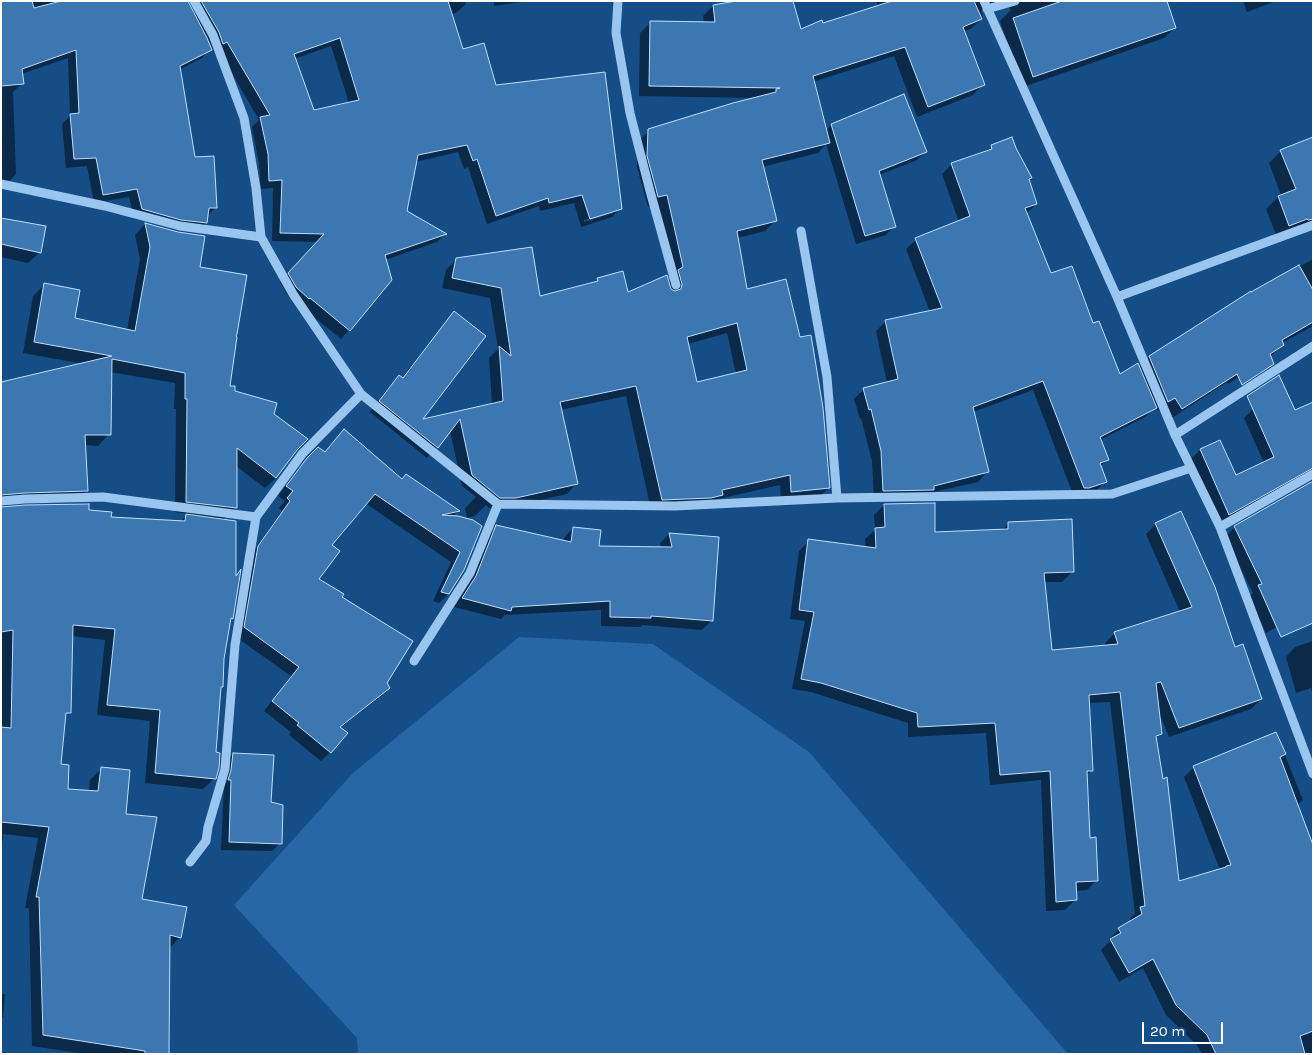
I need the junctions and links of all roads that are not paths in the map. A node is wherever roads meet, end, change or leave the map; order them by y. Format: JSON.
{"nodes":[{"id":1,"x":194,"y":1,"type":"edge"},
{"id":2,"x":618,"y":1,"type":"edge"},
{"id":3,"x":1015,"y":1,"type":"edge"},
{"id":4,"x":986,"y":5,"type":"edge"},
{"id":5,"x":1,"y":184,"type":"edge"},
{"id":6,"x":1313,"y":225,"type":"edge"},
{"id":7,"x":802,"y":231,"type":"dead end"},
{"id":8,"x":261,"y":237,"type":"junction"},
{"id":9,"x":676,"y":285,"type":"dead end"},
{"id":10,"x":1117,"y":297,"type":"junction"},
{"id":11,"x":1313,"y":346,"type":"edge"},
{"id":12,"x":361,"y":394,"type":"junction"},
{"id":13,"x":1175,"y":434,"type":"junction"},
{"id":14,"x":1191,"y":468,"type":"junction"},
{"id":15,"x":1313,"y":474,"type":"edge"},
{"id":16,"x":836,"y":498,"type":"junction"},
{"id":17,"x":1,"y":501,"type":"edge"},
{"id":18,"x":498,"y":504,"type":"junction"},
{"id":19,"x":256,"y":517,"type":"junction"},
{"id":20,"x":1220,"y":527,"type":"junction"},
{"id":21,"x":414,"y":661,"type":"dead end"},
{"id":22,"x":1313,"y":774,"type":"edge"},
{"id":23,"x":190,"y":862,"type":"dead end"}],
"edges":[{"from":1,"to":8,"type":"street"},
{"from":2,"to":9,"type":"street"},
{"from":3,"to":4,"type":"street"},
{"from":4,"to":10,"type":"street"},
{"from":5,"to":8,"type":"street"},
{"from":6,"to":10,"type":"street"},
{"from":7,"to":16,"type":"street"},
{"from":8,"to":12,"type":"street"},
{"from":10,"to":13,"type":"street"},
{"from":11,"to":13,"type":"street"},
{"from":12,"to":18,"type":"street"},
{"from":12,"to":19,"type":"street"},
{"from":13,"to":14,"type":"street"},
{"from":14,"to":16,"type":"street"},
{"from":14,"to":20,"type":"street"},
{"from":15,"to":20,"type":"street"},
{"from":16,"to":18,"type":"street"},
{"from":17,"to":19,"type":"street"},
{"from":18,"to":21,"type":"street"},
{"from":19,"to":23,"type":"street"},
{"from":20,"to":22,"type":"street"}]}
